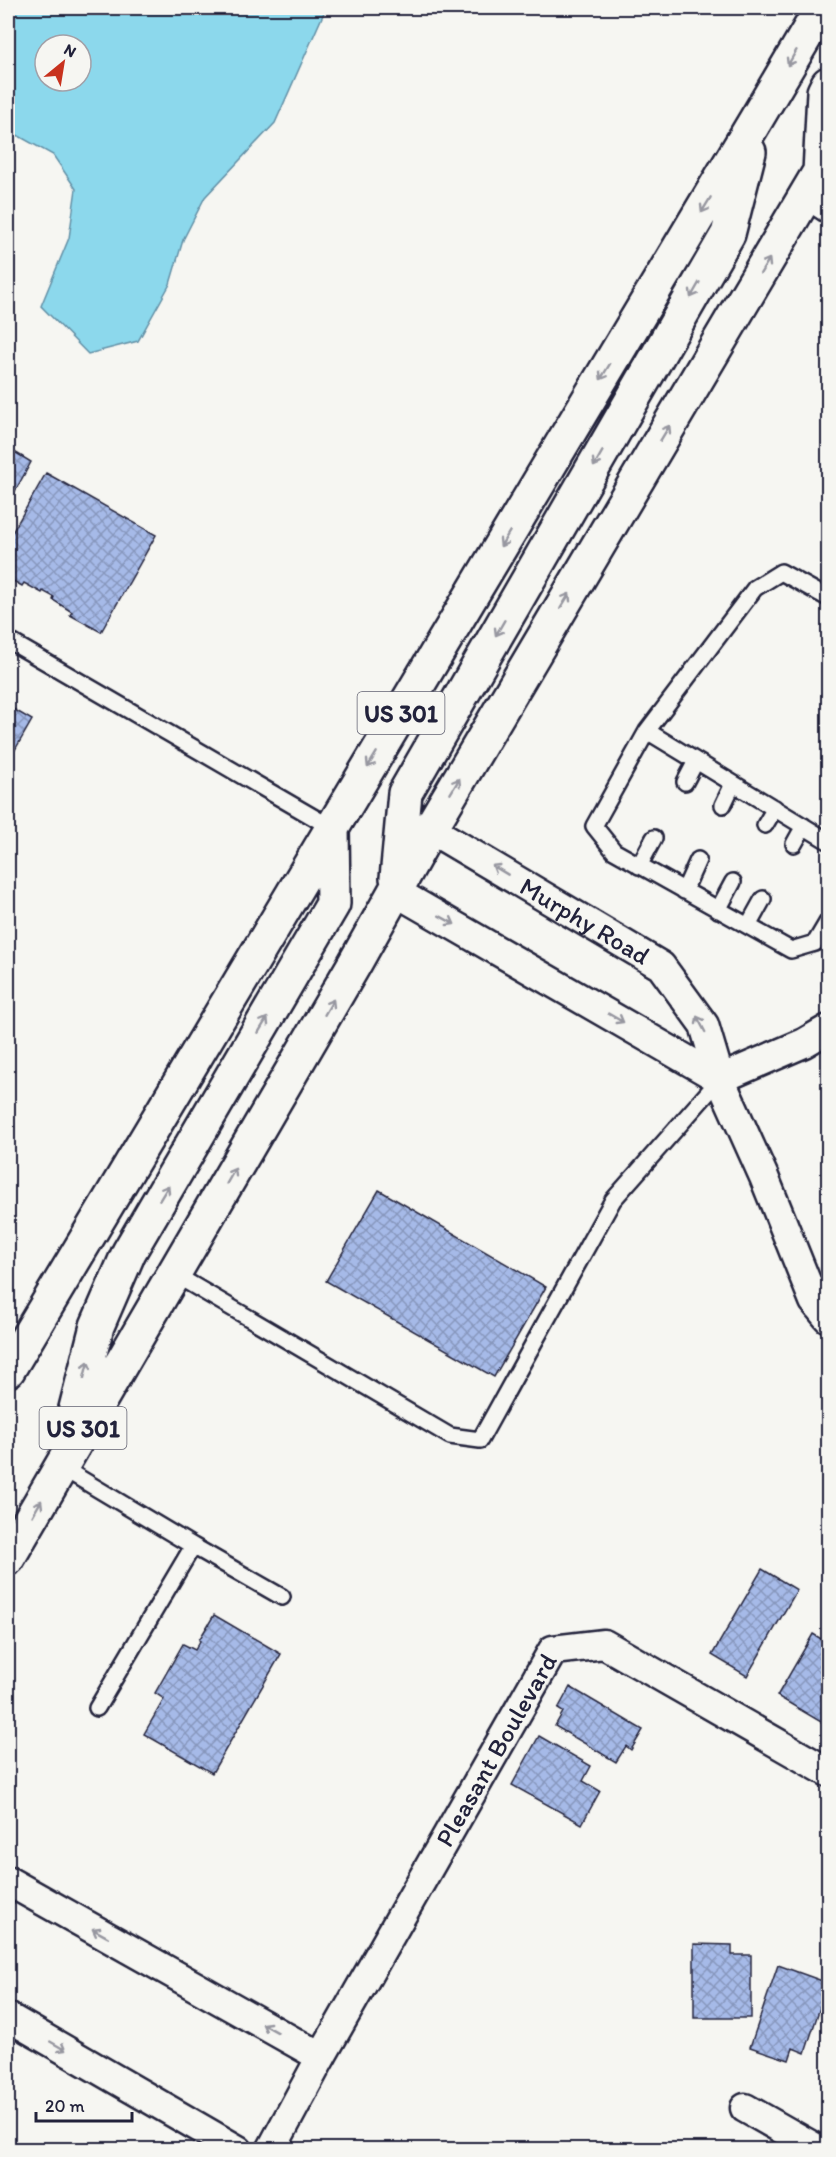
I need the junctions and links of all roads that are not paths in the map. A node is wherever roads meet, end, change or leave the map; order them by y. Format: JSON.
{"nodes":[{"id":1,"x":822,"y":8,"type":"edge"},
{"id":2,"x":828,"y":84,"type":"edge"},
{"id":3,"x":757,"y":118,"type":"junction"},
{"id":4,"x":821,"y":183,"type":"edge"},
{"id":5,"x":828,"y":598,"type":"edge"},
{"id":6,"x":8,"y":640,"type":"edge"},
{"id":7,"x":647,"y":731,"type":"junction"},
{"id":8,"x":696,"y":761,"type":"junction"},
{"id":9,"x":685,"y":782,"type":"dead end"},
{"id":10,"x":733,"y":784,"type":"junction"},
{"id":11,"x":723,"y":805,"type":"dead end"},
{"id":12,"x":775,"y":808,"type":"junction"},
{"id":13,"x":765,"y":825,"type":"dead end"},
{"id":14,"x":804,"y":826,"type":"junction"},
{"id":15,"x":332,"y":828,"type":"junction"},
{"id":16,"x":430,"y":829,"type":"junction"},
{"id":17,"x":654,"y":838,"type":"dead end"},
{"id":18,"x":828,"y":841,"type":"edge"},
{"id":19,"x":794,"y":844,"type":"dead end"},
{"id":20,"x":698,"y":860,"type":"dead end"},
{"id":21,"x":639,"y":866,"type":"junction"},
{"id":22,"x":733,"y":882,"type":"dead end"},
{"id":23,"x":684,"y":891,"type":"junction"},
{"id":24,"x":396,"y":892,"type":"junction"},
{"id":25,"x":763,"y":899,"type":"dead end"},
{"id":26,"x":718,"y":910,"type":"junction"},
{"id":27,"x":828,"y":921,"type":"edge"},
{"id":28,"x":748,"y":926,"type":"junction"},
{"id":29,"x":828,"y":1029,"type":"edge"},
{"id":30,"x":720,"y":1079,"type":"junction"},
{"id":31,"x":174,"y":1274,"type":"junction"},
{"id":32,"x":828,"y":1318,"type":"edge"},
{"id":33,"x":8,"y":1370,"type":"edge"},
{"id":34,"x":61,"y":1467,"type":"junction"},
{"id":35,"x":193,"y":1546,"type":"junction"},
{"id":36,"x":8,"y":1558,"type":"edge"},
{"id":37,"x":282,"y":1598,"type":"dead end"},
{"id":38,"x":97,"y":1708,"type":"dead end"},
{"id":39,"x":828,"y":1772,"type":"edge"},
{"id":40,"x":8,"y":1881,"type":"edge"},
{"id":41,"x":8,"y":2017,"type":"edge"},
{"id":42,"x":321,"y":2057,"type":"junction"},
{"id":43,"x":745,"y":2108,"type":"dead end"},
{"id":44,"x":238,"y":2150,"type":"edge"},
{"id":45,"x":271,"y":2150,"type":"edge"},
{"id":46,"x":819,"y":2150,"type":"edge"}],
"edges":[{"from":1,"to":3,"type":"main road","number":"US 301","one_way":true},
{"from":2,"to":4,"type":"main road"},
{"from":3,"to":15,"type":"main road","number":"US 301","one_way":true},
{"from":3,"to":24,"type":"main road","one_way":true},
{"from":16,"to":4,"type":"main road","number":"US 301","one_way":true},
{"from":5,"to":7,"type":"lane"},
{"from":6,"to":15,"type":"lane"},
{"from":7,"to":8,"type":"lane"},
{"from":7,"to":21,"type":"lane"},
{"from":8,"to":9,"type":"lane"},
{"from":8,"to":10,"type":"lane"},
{"from":10,"to":11,"type":"lane"},
{"from":10,"to":12,"type":"lane"},
{"from":12,"to":13,"type":"lane"},
{"from":12,"to":14,"type":"lane"},
{"from":14,"to":18,"type":"lane"},
{"from":14,"to":19,"type":"lane"},
{"from":15,"to":33,"type":"main road","number":"US 301"},
{"from":34,"to":15,"type":"main road","one_way":true},
{"from":16,"to":24,"type":"main road","number":"US 301"},
{"from":30,"to":16,"type":"street","name":"Murphy Road","one_way":true},
{"from":17,"to":21,"type":"lane"},
{"from":20,"to":23,"type":"lane"},
{"from":21,"to":23,"type":"lane"},
{"from":22,"to":26,"type":"lane"},
{"from":23,"to":26,"type":"lane"},
{"from":24,"to":30,"type":"street","one_way":true},
{"from":31,"to":24,"type":"main road","number":"US 301","one_way":true},
{"from":25,"to":28,"type":"lane"},
{"from":26,"to":28,"type":"lane"},
{"from":27,"to":28,"type":"lane"},
{"from":29,"to":30,"type":"street"},
{"from":30,"to":31,"type":"lane"},
{"from":30,"to":32,"type":"street","name":"Murphy Road"},
{"from":31,"to":34,"type":"main road","number":"US 301"},
{"from":34,"to":35,"type":"lane"},
{"from":36,"to":34,"type":"main road","number":"US 301","one_way":true},
{"from":35,"to":37,"type":"lane"},
{"from":35,"to":38,"type":"lane"},
{"from":39,"to":42,"type":"street","name":"Pleasant Boulevard"},
{"from":42,"to":40,"type":"street","one_way":true},
{"from":41,"to":44,"type":"street","one_way":true},
{"from":42,"to":45,"type":"street","name":"Pleasant Boulevard"},
{"from":43,"to":46,"type":"street"}]}
